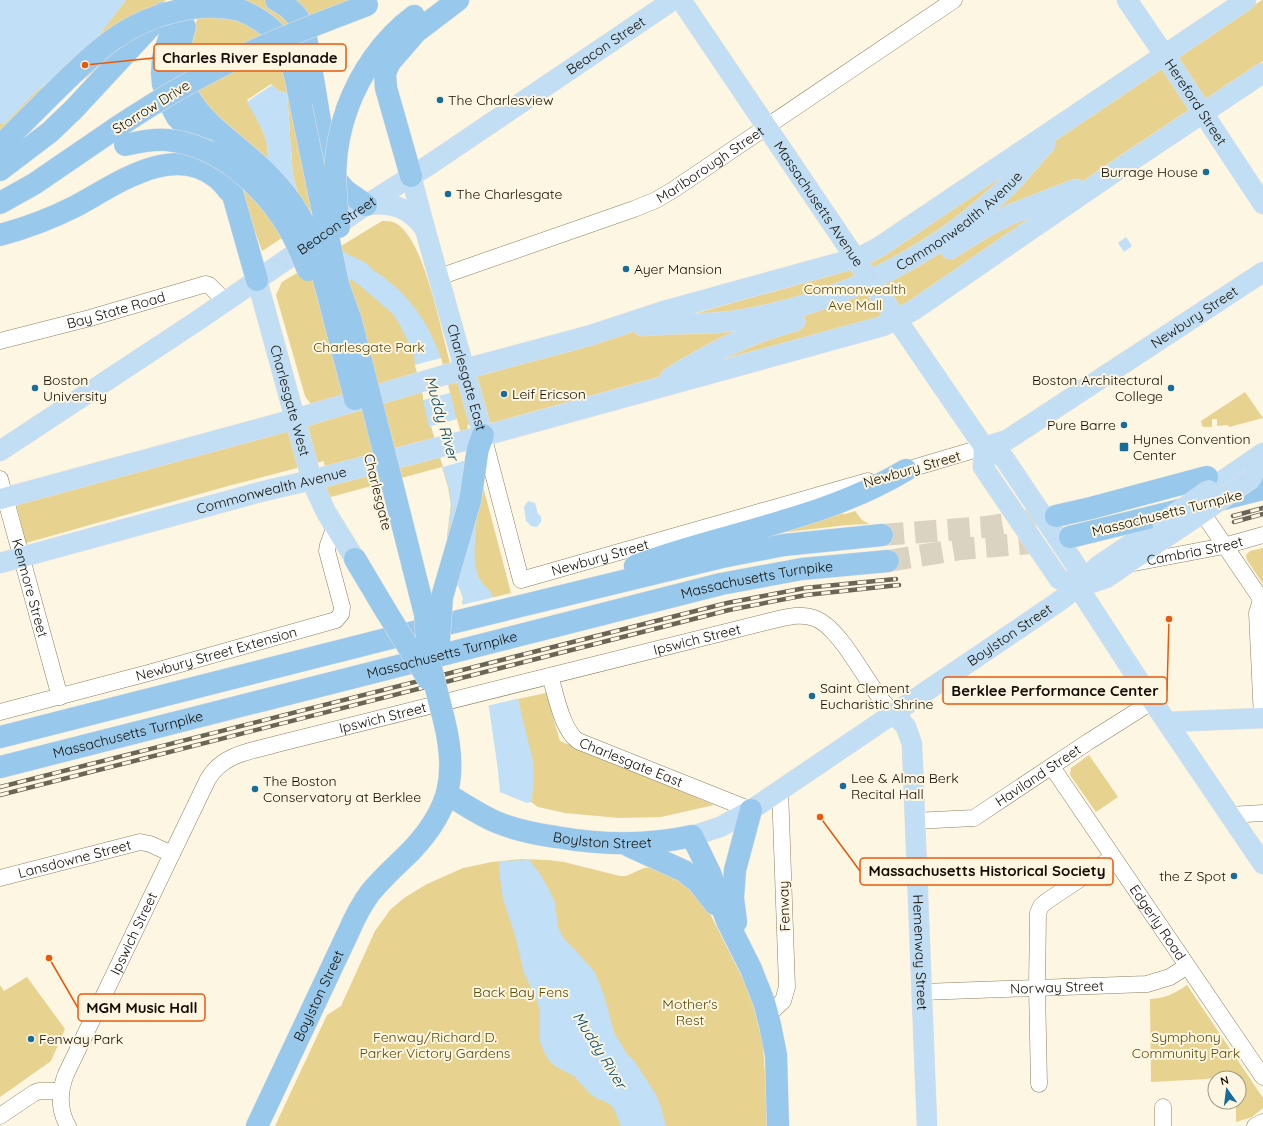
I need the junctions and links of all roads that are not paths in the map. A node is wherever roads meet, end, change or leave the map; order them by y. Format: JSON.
{"nodes":[{"id":1,"x":176,"y":0,"type":"edge"},
{"id":2,"x":276,"y":0,"type":"edge"},
{"id":3,"x":439,"y":0,"type":"edge"},
{"id":4,"x":458,"y":0,"type":"edge"},
{"id":5,"x":673,"y":0,"type":"edge"},
{"id":6,"x":681,"y":0,"type":"edge"},
{"id":7,"x":954,"y":0,"type":"edge"},
{"id":8,"x":1127,"y":0,"type":"edge"},
{"id":9,"x":1246,"y":0,"type":"edge"},
{"id":10,"x":201,"y":1,"type":"edge"},
{"id":11,"x":373,"y":2,"type":"edge"},
{"id":12,"x":146,"y":20,"type":"junction"},
{"id":13,"x":1164,"y":56,"type":"junction"},
{"id":14,"x":1263,"y":73,"type":"edge"},
{"id":15,"x":1203,"y":113,"type":"junction"},
{"id":16,"x":1074,"y":116,"type":"junction"},
{"id":17,"x":766,"y":126,"type":"junction"},
{"id":18,"x":120,"y":136,"type":"junction"},
{"id":19,"x":0,"y":146,"type":"edge"},
{"id":20,"x":1119,"y":169,"type":"junction"},
{"id":21,"x":0,"y":170,"type":"edge"},
{"id":22,"x":411,"y":176,"type":"junction"},
{"id":23,"x":233,"y":195,"type":"junction"},
{"id":24,"x":0,"y":203,"type":"edge"},
{"id":25,"x":1263,"y":204,"type":"edge"},
{"id":26,"x":366,"y":205,"type":"junction"},
{"id":27,"x":425,"y":229,"type":"junction"},
{"id":28,"x":0,"y":235,"type":"edge"},
{"id":29,"x":861,"y":267,"type":"junction"},
{"id":30,"x":1263,"y":272,"type":"edge"},
{"id":31,"x":439,"y":277,"type":"junction"},
{"id":32,"x":257,"y":280,"type":"junction"},
{"id":33,"x":226,"y":302,"type":"junction"},
{"id":34,"x":897,"y":320,"type":"junction"},
{"id":35,"x":343,"y":323,"type":"junction"},
{"id":36,"x":588,"y":336,"type":"junction"},
{"id":37,"x":0,"y":341,"type":"edge"},
{"id":38,"x":457,"y":372,"type":"junction"},
{"id":39,"x":636,"y":394,"type":"junction"},
{"id":40,"x":296,"y":419,"type":"junction"},
{"id":41,"x":484,"y":435,"type":"junction"},
{"id":42,"x":984,"y":447,"type":"junction"},
{"id":43,"x":0,"y":451,"type":"edge"},
{"id":44,"x":1263,"y":454,"type":"edge"},
{"id":45,"x":906,"y":470,"type":"junction"},
{"id":46,"x":1260,"y":479,"type":"edge"},
{"id":47,"x":312,"y":480,"type":"junction"},
{"id":48,"x":1208,"y":484,"type":"junction"},
{"id":49,"x":2,"y":492,"type":"edge"},
{"id":50,"x":1056,"y":516,"type":"tunnel mouth"},
{"id":51,"x":1198,"y":519,"type":"junction"},
{"id":52,"x":335,"y":526,"type":"junction"},
{"id":53,"x":882,"y":535,"type":"tunnel mouth"},
{"id":54,"x":1263,"y":535,"type":"edge"},
{"id":55,"x":1070,"y":537,"type":"tunnel mouth"},
{"id":56,"x":1224,"y":546,"type":"junction"},
{"id":57,"x":22,"y":557,"type":"junction"},
{"id":58,"x":355,"y":559,"type":"joint"},
{"id":59,"x":888,"y":561,"type":"tunnel mouth"},
{"id":60,"x":0,"y":563,"type":"edge"},
{"id":61,"x":1126,"y":564,"type":"junction"},
{"id":62,"x":521,"y":580,"type":"joint"},
{"id":63,"x":1078,"y":587,"type":"junction"},
{"id":64,"x":559,"y":597,"type":"junction"},
{"id":65,"x":1262,"y":601,"type":"edge"},
{"id":66,"x":550,"y":676,"type":"junction"},
{"id":67,"x":60,"y":697,"type":"junction"},
{"id":68,"x":438,"y":697,"type":"junction"},
{"id":69,"x":1153,"y":701,"type":"junction"},
{"id":70,"x":0,"y":712,"type":"edge"},
{"id":71,"x":894,"y":713,"type":"junction"},
{"id":72,"x":1262,"y":718,"type":"edge"},
{"id":73,"x":1167,"y":722,"type":"junction"},
{"id":74,"x":0,"y":738,"type":"edge"},
{"id":75,"x":0,"y":767,"type":"edge"},
{"id":76,"x":1052,"y":767,"type":"junction"},
{"id":77,"x":780,"y":790,"type":"junction"},
{"id":78,"x":447,"y":794,"type":"junction"},
{"id":79,"x":751,"y":810,"type":"junction"},
{"id":80,"x":1263,"y":813,"type":"edge"},
{"id":81,"x":1230,"y":815,"type":"junction"},
{"id":82,"x":914,"y":821,"type":"junction"},
{"id":83,"x":692,"y":836,"type":"junction"},
{"id":84,"x":627,"y":844,"type":"junction"},
{"id":85,"x":172,"y":854,"type":"junction"},
{"id":86,"x":1113,"y":857,"type":"junction"},
{"id":87,"x":1263,"y":864,"type":"edge"},
{"id":88,"x":0,"y":878,"type":"edge"},
{"id":89,"x":727,"y":921,"type":"junction"},
{"id":90,"x":738,"y":943,"type":"junction"},
{"id":91,"x":1187,"y":966,"type":"junction"},
{"id":92,"x":1037,"y":987,"type":"junction"},
{"id":93,"x":922,"y":992,"type":"junction"},
{"id":94,"x":768,"y":1015,"type":"junction"},
{"id":95,"x":1263,"y":1077,"type":"edge"},
{"id":96,"x":1039,"y":1084,"type":"dead end"},
{"id":97,"x":61,"y":1091,"type":"junction"},
{"id":98,"x":1163,"y":1107,"type":"dead end"},
{"id":99,"x":0,"y":1116,"type":"edge"},
{"id":100,"x":1263,"y":1122,"type":"edge"},
{"id":101,"x":68,"y":1126,"type":"edge"},
{"id":102,"x":257,"y":1126,"type":"edge"},
{"id":103,"x":778,"y":1126,"type":"edge"},
{"id":104,"x":928,"y":1126,"type":"edge"},
{"id":105,"x":1163,"y":1126,"type":"edge"},
{"id":106,"x":1255,"y":1126,"type":"edge"}],
"edges":[{"from":1,"to":21,"type":"highway"},
{"from":2,"to":26,"type":"highway"},
{"from":3,"to":35,"type":"highway","bridge":true},
{"from":4,"to":22,"type":"highway"},
{"from":5,"to":22,"type":"main road","name":"Beacon Street"},
{"from":6,"to":17,"type":"main road","name":"Massachusetts Avenue"},
{"from":7,"to":17,"type":"street","name":"Marlborough Street"},
{"from":8,"to":13,"type":"main road","name":"Hereford Street"},
{"from":9,"to":13,"type":"main road","name":"Commonwealth Avenue"},
{"from":10,"to":12,"type":"highway","bridge":true},
{"from":10,"to":23,"type":"highway"},
{"from":10,"to":35,"type":"highway","bridge":true},
{"from":11,"to":18,"type":"highway","name":"Storrow Drive","bridge":true},
{"from":12,"to":19,"type":"highway","bridge":true},
{"from":12,"to":35,"type":"highway","bridge":true},
{"from":13,"to":15,"type":"main road","name":"Hereford Street"},
{"from":13,"to":16,"type":"main road","name":"Commonwealth Avenue"},
{"from":14,"to":15,"type":"main road","name":"Commonwealth Avenue"},
{"from":15,"to":20,"type":"main road","name":"Commonwealth Avenue"},
{"from":15,"to":25,"type":"main road","name":"Hereford Street"},
{"from":16,"to":29,"type":"main road","name":"Commonwealth Avenue"},
{"from":16,"to":36,"type":"main road","name":"Commonwealth Avenue"},
{"from":17,"to":29,"type":"main road","name":"Massachusetts Avenue"},
{"from":17,"to":31,"type":"street","name":"Marlborough Street"},
{"from":18,"to":24,"type":"highway"},
{"from":18,"to":35,"type":"highway","bridge":true},
{"from":20,"to":34,"type":"main road","name":"Commonwealth Avenue"},
{"from":20,"to":39,"type":"main road","name":"Commonwealth Avenue"},
{"from":22,"to":26,"type":"main road","name":"Beacon Street"},
{"from":22,"to":27,"type":"main road","name":"Charlesgate East"},
{"from":23,"to":28,"type":"highway"},
{"from":23,"to":32,"type":"highway"},
{"from":26,"to":27,"type":"main road"},
{"from":26,"to":32,"type":"main road","name":"Beacon Street","bridge":true},
{"from":27,"to":31,"type":"main road","name":"Charlesgate East"},
{"from":29,"to":34,"type":"main road","name":"Massachusetts Avenue","bridge":true},
{"from":29,"to":36,"type":"main road","name":"Commonwealth Avenue"},
{"from":30,"to":42,"type":"main road","name":"Newbury Street"},
{"from":31,"to":38,"type":"main road","name":"Charlesgate East"},
{"from":32,"to":33,"type":"main road","name":"Beacon Street"},
{"from":32,"to":40,"type":"main road","name":"Charlesgate West"},
{"from":33,"to":37,"type":"street","name":"Bay State Road"},
{"from":33,"to":43,"type":"main road","name":"Beacon Street"},
{"from":34,"to":39,"type":"main road","name":"Commonwealth Avenue"},
{"from":34,"to":42,"type":"main road","name":"Massachusetts Avenue"},
{"from":35,"to":68,"type":"highway","name":"Charlesgate","bridge":true},
{"from":36,"to":38,"type":"main road","name":"Commonwealth Avenue"},
{"from":38,"to":40,"type":"main road","name":"Commonwealth Avenue"},
{"from":38,"to":41,"type":"main road","name":"Charlesgate East"},
{"from":39,"to":41,"type":"main road","name":"Commonwealth Avenue"},
{"from":40,"to":47,"type":"main road","name":"Charlesgate West"},
{"from":40,"to":49,"type":"main road","name":"Commonwealth Avenue"},
{"from":41,"to":47,"type":"main road","name":"Commonwealth Avenue"},
{"from":41,"to":62,"type":"street","name":"Charlesgate East"},
{"from":41,"to":68,"type":"highway","bridge":true},
{"from":42,"to":45,"type":"street","name":"Newbury Street"},
{"from":42,"to":63,"type":"main road"},
{"from":44,"to":48,"type":"main road","name":"Boylston Street"},
{"from":45,"to":62,"type":"street","name":"Newbury Street"},
{"from":45,"to":64,"type":"highway"},
{"from":46,"to":51,"type":"main road","name":"Boylston Street","bridge":true},
{"from":46,"to":55,"type":"highway","name":"Massachusetts Turnpike"},
{"from":47,"to":52,"type":"main road","name":"Charlesgate West"},
{"from":47,"to":57,"type":"main road","name":"Commonwealth Avenue"},
{"from":48,"to":50,"type":"highway","name":"Massachusetts Turnpike"},
{"from":48,"to":63,"type":"main road","name":"Boylston Street","bridge":true},
{"from":49,"to":57,"type":"street","name":"Kenmore Street"},
{"from":51,"to":56,"type":"street"},
{"from":51,"to":61,"type":"main road","name":"Boylston Street"},
{"from":52,"to":58,"type":"main road","name":"Charlesgate West"},
{"from":52,"to":67,"type":"street","name":"Newbury Street Extension"},
{"from":53,"to":64,"type":"highway","name":"Massachusetts Turnpike"},
{"from":54,"to":56,"type":"street","name":"Cambria Street"},
{"from":56,"to":61,"type":"street","name":"Cambria Street"},
{"from":56,"to":65,"type":"street"},
{"from":57,"to":60,"type":"main road","name":"Commonwealth Avenue"},
{"from":57,"to":67,"type":"street","name":"Kenmore Street"},
{"from":58,"to":68,"type":"highway","bridge":true},
{"from":59,"to":75,"type":"highway","name":"Massachusetts Turnpike"},
{"from":61,"to":63,"type":"main road","name":"Boylston Street"},
{"from":63,"to":69,"type":"main road"},
{"from":63,"to":71,"type":"main road","name":"Boylston Street"},
{"from":64,"to":74,"type":"highway","name":"Massachusetts Turnpike"},
{"from":65,"to":72,"type":"street"},
{"from":66,"to":71,"type":"street","name":"Ipswich Street"},
{"from":66,"to":79,"type":"street","name":"Charlesgate East"},
{"from":66,"to":85,"type":"street","name":"Ipswich Street"},
{"from":67,"to":70,"type":"street","name":"Newbury Street Extension"},
{"from":68,"to":78,"type":"highway","name":"Charlesgate","bridge":true},
{"from":69,"to":73,"type":"main road"},
{"from":69,"to":76,"type":"street","name":"Haviland Street"},
{"from":71,"to":77,"type":"main road","name":"Boylston Street"},
{"from":71,"to":82,"type":"main road","name":"Hemenway Street"},
{"from":72,"to":73,"type":"main road"},
{"from":73,"to":81,"type":"main road"},
{"from":76,"to":82,"type":"street","name":"Haviland Street"},
{"from":76,"to":86,"type":"street","name":"Edgerly Road"},
{"from":77,"to":79,"type":"main road","name":"Boylston Street"},
{"from":77,"to":94,"type":"street","name":"Fenway"},
{"from":78,"to":84,"type":"highway","name":"Boylston Street"},
{"from":78,"to":102,"type":"highway","name":"Boylston Street"},
{"from":79,"to":83,"type":"main road","name":"Boylston Street"},
{"from":79,"to":90,"type":"highway"},
{"from":80,"to":81,"type":"street"},
{"from":81,"to":87,"type":"main road"},
{"from":82,"to":93,"type":"main road","name":"Hemenway Street"},
{"from":83,"to":84,"type":"highway","name":"Boylston Street"},
{"from":83,"to":89,"type":"highway"},
{"from":84,"to":89,"type":"highway"},
{"from":85,"to":88,"type":"street","name":"Lansdowne Street"},
{"from":85,"to":97,"type":"street","name":"Ipswich Street"},
{"from":86,"to":91,"type":"street","name":"Edgerly Road"},
{"from":86,"to":92,"type":"street"},
{"from":89,"to":90,"type":"highway"},
{"from":90,"to":94,"type":"highway"},
{"from":91,"to":92,"type":"street","name":"Norway Street"},
{"from":91,"to":95,"type":"street","name":"Edgerly Road"},
{"from":92,"to":93,"type":"street","name":"Norway Street"},
{"from":92,"to":96,"type":"street"},
{"from":93,"to":104,"type":"main road","name":"Hemenway Street"},
{"from":94,"to":103,"type":"highway"},
{"from":97,"to":99,"type":"street"},
{"from":97,"to":101,"type":"street","name":"Ipswich Street"},
{"from":98,"to":105,"type":"street"},
{"from":100,"to":106,"type":"street"}]}
